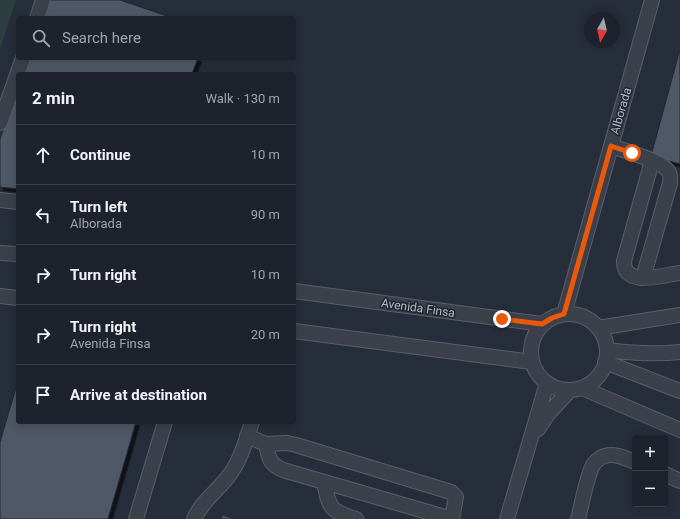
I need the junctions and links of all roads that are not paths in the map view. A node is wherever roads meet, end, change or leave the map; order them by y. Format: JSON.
{"nodes":[{"id":1,"x":43,"y":0,"type":"edge"},
{"id":2,"x":652,"y":0,"type":"edge"},
{"id":3,"x":38,"y":16,"type":"edge"},
{"id":4,"x":22,"y":60,"type":"edge"},
{"id":5,"x":18,"y":72,"type":"edge"},
{"id":6,"x":16,"y":78,"type":"edge"},
{"id":7,"x":0,"y":123,"type":"edge"},
{"id":8,"x":611,"y":146,"type":"junction"},
{"id":9,"x":652,"y":161,"type":"junction"},
{"id":10,"x":0,"y":200,"type":"edge"},
{"id":11,"x":16,"y":202,"type":"edge"},
{"id":12,"x":0,"y":253,"type":"edge"},
{"id":13,"x":16,"y":254,"type":"edge"},
{"id":14,"x":680,"y":273,"type":"edge"},
{"id":15,"x":643,"y":278,"type":"junction"},
{"id":16,"x":296,"y":291,"type":"edge"},
{"id":17,"x":0,"y":296,"type":"edge"},
{"id":18,"x":16,"y":298,"type":"edge"},
{"id":19,"x":564,"y":314,"type":"junction"},
{"id":20,"x":680,"y":314,"type":"edge"},
{"id":21,"x":542,"y":324,"type":"junction"},
{"id":22,"x":598,"y":328,"type":"junction"},
{"id":23,"x":296,"y":331,"type":"edge"},
{"id":24,"x":680,"y":352,"type":"edge"},
{"id":25,"x":606,"y":356,"type":"junction"},
{"id":26,"x":532,"y":362,"type":"junction"},
{"id":27,"x":547,"y":383,"type":"junction"},
{"id":28,"x":576,"y":389,"type":"junction"},
{"id":29,"x":680,"y":391,"type":"edge"},
{"id":30,"x":164,"y":424,"type":"edge"},
{"id":31,"x":251,"y":424,"type":"edge"},
{"id":32,"x":680,"y":430,"type":"edge"},
{"id":33,"x":247,"y":436,"type":"junction"},
{"id":34,"x":531,"y":439,"type":"junction"},
{"id":35,"x":266,"y":444,"type":"junction"},
{"id":36,"x":632,"y":461,"type":"edge"},
{"id":37,"x":668,"y":475,"type":"edge"},
{"id":38,"x":680,"y":481,"type":"edge"},
{"id":39,"x":324,"y":482,"type":"junction"},
{"id":40,"x":136,"y":519,"type":"edge"},
{"id":41,"x":194,"y":519,"type":"edge"},
{"id":42,"x":356,"y":519,"type":"edge"},
{"id":43,"x":452,"y":519,"type":"edge"},
{"id":44,"x":507,"y":519,"type":"edge"},
{"id":45,"x":578,"y":519,"type":"edge"}],
"edges":[{"from":1,"to":3,"type":"street"},
{"from":2,"to":8,"type":"street","name":"Alborada"},
{"from":4,"to":5,"type":"street"},
{"from":6,"to":7,"type":"street"},
{"from":8,"to":9,"type":"street"},
{"from":8,"to":19,"type":"street","name":"Alborada"},
{"from":9,"to":15,"type":"street"},
{"from":9,"to":15,"type":"street"},
{"from":10,"to":11,"type":"street"},
{"from":12,"to":13,"type":"street"},
{"from":14,"to":15,"type":"street"},
{"from":16,"to":21,"type":"street","name":"Avenida Finsa"},
{"from":17,"to":18,"type":"street"},
{"from":19,"to":21,"type":"street"},
{"from":19,"to":22,"type":"street"},
{"from":20,"to":22,"type":"street"},
{"from":21,"to":26,"type":"street"},
{"from":22,"to":25,"type":"street"},
{"from":23,"to":26,"type":"street"},
{"from":24,"to":25,"type":"street"},
{"from":25,"to":28,"type":"street"},
{"from":25,"to":29,"type":"street"},
{"from":26,"to":27,"type":"street"},
{"from":27,"to":28,"type":"street"},
{"from":27,"to":34,"type":"street"},
{"from":28,"to":32,"type":"street"},
{"from":28,"to":34,"type":"street"},
{"from":30,"to":40,"type":"street"},
{"from":31,"to":33,"type":"street"},
{"from":33,"to":35,"type":"street"},
{"from":33,"to":41,"type":"street"},
{"from":34,"to":44,"type":"street"},
{"from":35,"to":39,"type":"street"},
{"from":35,"to":43,"type":"street"},
{"from":36,"to":45,"type":"street"},
{"from":37,"to":38,"type":"street"},
{"from":39,"to":42,"type":"street"},
{"from":39,"to":43,"type":"street"}]}
